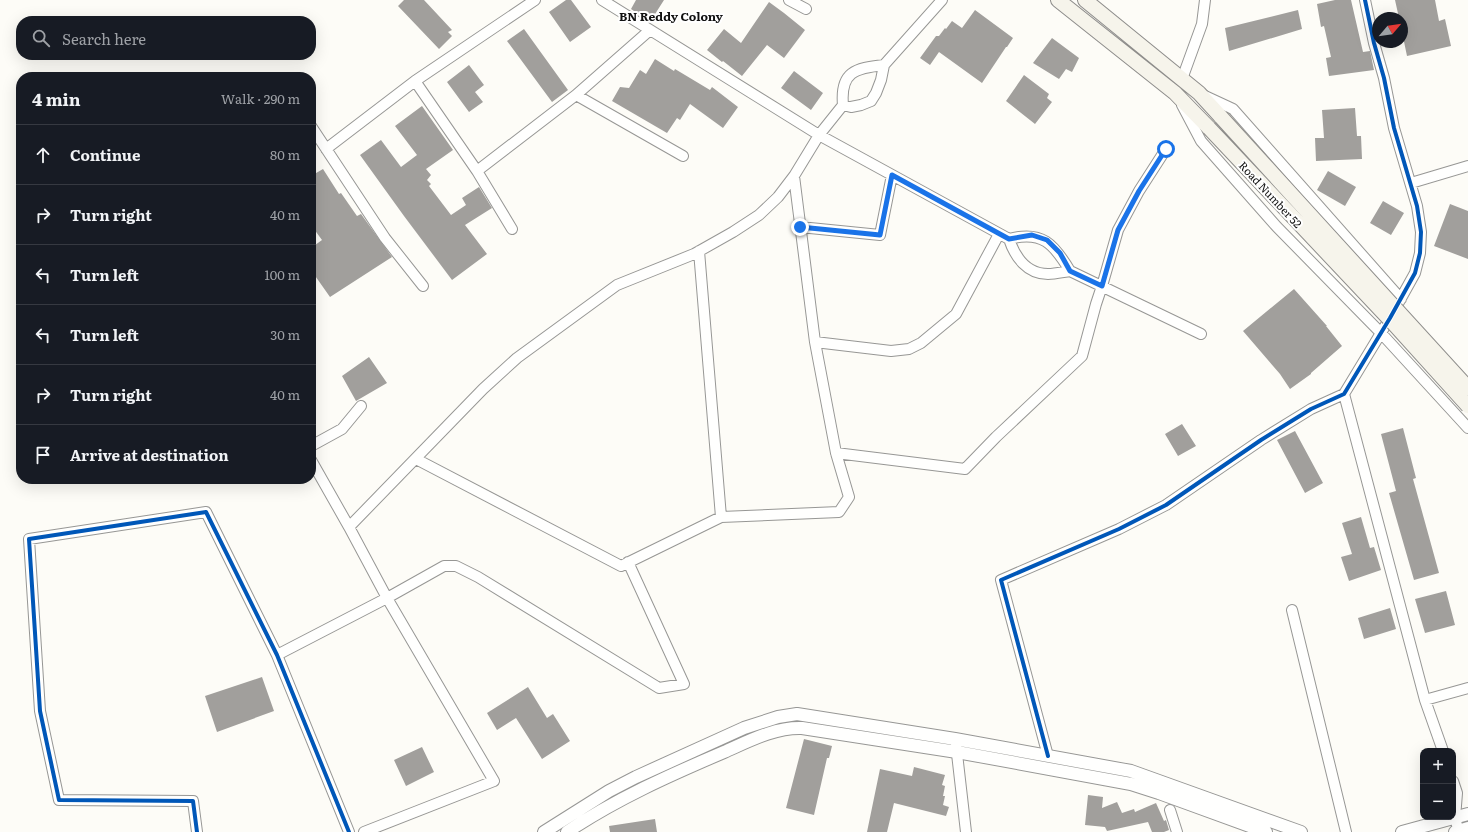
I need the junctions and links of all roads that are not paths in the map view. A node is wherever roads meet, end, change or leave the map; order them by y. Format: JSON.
{"nodes":[{"id":1,"x":535,"y":0,"type":"edge"},
{"id":2,"x":602,"y":0,"type":"edge"},
{"id":3,"x":790,"y":0,"type":"edge"},
{"id":4,"x":942,"y":0,"type":"edge"},
{"id":5,"x":1058,"y":0,"type":"edge"},
{"id":6,"x":1085,"y":0,"type":"edge"},
{"id":7,"x":1205,"y":0,"type":"edge"},
{"id":8,"x":1365,"y":0,"type":"edge"},
{"id":9,"x":806,"y":9,"type":"dead end"},
{"id":10,"x":650,"y":30,"type":"junction"},
{"id":11,"x":884,"y":65,"type":"junction"},
{"id":12,"x":1182,"y":79,"type":"junction"},
{"id":13,"x":415,"y":81,"type":"junction"},
{"id":14,"x":1175,"y":93,"type":"junction"},
{"id":15,"x":1199,"y":93,"type":"junction"},
{"id":16,"x":576,"y":95,"type":"junction"},
{"id":17,"x":843,"y":106,"type":"junction"},
{"id":18,"x":316,"y":134,"type":"edge"},
{"id":19,"x":819,"y":135,"type":"junction"},
{"id":20,"x":326,"y":149,"type":"junction"},
{"id":21,"x":1166,"y":149,"type":"dead end"},
{"id":22,"x":683,"y":156,"type":"dead end"},
{"id":23,"x":1468,"y":166,"type":"edge"},
{"id":24,"x":477,"y":171,"type":"junction"},
{"id":25,"x":892,"y":175,"type":"junction"},
{"id":26,"x":794,"y":176,"type":"junction"},
{"id":27,"x":1411,"y":183,"type":"junction"},
{"id":28,"x":800,"y":227,"type":"junction"},
{"id":29,"x":512,"y":229,"type":"dead end"},
{"id":30,"x":999,"y":234,"type":"junction"},
{"id":31,"x":1009,"y":239,"type":"junction"},
{"id":32,"x":698,"y":251,"type":"junction"},
{"id":33,"x":1070,"y":271,"type":"junction"},
{"id":34,"x":423,"y":286,"type":"dead end"},
{"id":35,"x":1102,"y":286,"type":"junction"},
{"id":36,"x":1401,"y":299,"type":"junction"},
{"id":37,"x":1381,"y":333,"type":"junction"},
{"id":38,"x":1201,"y":334,"type":"dead end"},
{"id":39,"x":815,"y":342,"type":"junction"},
{"id":40,"x":1468,"y":388,"type":"edge"},
{"id":41,"x":1344,"y":394,"type":"junction"},
{"id":42,"x":361,"y":406,"type":"dead end"},
{"id":43,"x":1468,"y":406,"type":"edge"},
{"id":44,"x":1468,"y":428,"type":"edge"},
{"id":45,"x":316,"y":443,"type":"edge"},
{"id":46,"x":836,"y":453,"type":"junction"},
{"id":47,"x":416,"y":459,"type":"junction"},
{"id":48,"x":316,"y":469,"type":"edge"},
{"id":49,"x":721,"y":518,"type":"junction"},
{"id":50,"x":349,"y":526,"type":"junction"},
{"id":51,"x":628,"y":562,"type":"junction"},
{"id":52,"x":387,"y":598,"type":"junction"},
{"id":53,"x":1292,"y":610,"type":"dead end"},
{"id":54,"x":277,"y":655,"type":"junction"},
{"id":55,"x":1468,"y":688,"type":"edge"},
{"id":56,"x":1425,"y":700,"type":"junction"},
{"id":57,"x":955,"y":739,"type":"junction"},
{"id":58,"x":1442,"y":748,"type":"edge"},
{"id":59,"x":957,"y":752,"type":"junction"},
{"id":60,"x":1048,"y":756,"type":"junction"},
{"id":61,"x":1454,"y":784,"type":"edge"},
{"id":62,"x":1170,"y":810,"type":"dead end"},
{"id":63,"x":1464,"y":816,"type":"edge"},
{"id":64,"x":1460,"y":831,"type":"edge"},
{"id":65,"x":197,"y":832,"type":"edge"},
{"id":66,"x":349,"y":832,"type":"edge"},
{"id":67,"x":364,"y":832,"type":"edge"},
{"id":68,"x":544,"y":832,"type":"edge"},
{"id":69,"x":566,"y":832,"type":"edge"},
{"id":70,"x":966,"y":832,"type":"edge"},
{"id":71,"x":1177,"y":832,"type":"edge"},
{"id":72,"x":1266,"y":832,"type":"edge"},
{"id":73,"x":1301,"y":832,"type":"edge"},
{"id":74,"x":1346,"y":832,"type":"edge"},
{"id":75,"x":1402,"y":832,"type":"edge"}],
"edges":[{"from":1,"to":13,"type":"street"},
{"from":2,"to":10,"type":"street"},
{"from":3,"to":9,"type":"street"},
{"from":4,"to":11,"type":"street"},
{"from":5,"to":14,"type":"main road","name":"Road Number 52"},
{"from":6,"to":12,"type":"main road","name":"Road Number 52"},
{"from":7,"to":12,"type":"street"},
{"from":8,"to":27,"type":"street"},
{"from":10,"to":16,"type":"street"},
{"from":10,"to":19,"type":"street"},
{"from":11,"to":17,"type":"street"},
{"from":11,"to":17,"type":"street"},
{"from":12,"to":15,"type":"main road","name":"Road Number 52"},
{"from":13,"to":20,"type":"street"},
{"from":13,"to":24,"type":"street"},
{"from":14,"to":37,"type":"street"},
{"from":14,"to":43,"type":"main road","name":"Road Number 52","bridge":true},
{"from":15,"to":36,"type":"street"},
{"from":15,"to":40,"type":"main road","name":"Road Number 52","bridge":true},
{"from":16,"to":22,"type":"street"},
{"from":16,"to":24,"type":"street"},
{"from":17,"to":19,"type":"street"},
{"from":18,"to":20,"type":"street"},
{"from":19,"to":25,"type":"street"},
{"from":19,"to":26,"type":"street"},
{"from":20,"to":34,"type":"street"},
{"from":21,"to":35,"type":"street"},
{"from":23,"to":27,"type":"street"},
{"from":24,"to":29,"type":"street"},
{"from":25,"to":28,"type":"street"},
{"from":25,"to":30,"type":"street"},
{"from":26,"to":28,"type":"street"},
{"from":26,"to":32,"type":"street"},
{"from":27,"to":36,"type":"street"},
{"from":28,"to":39,"type":"street"},
{"from":30,"to":31,"type":"street"},
{"from":30,"to":39,"type":"street"},
{"from":31,"to":33,"type":"street"},
{"from":31,"to":33,"type":"street"},
{"from":32,"to":47,"type":"street"},
{"from":32,"to":49,"type":"street"},
{"from":33,"to":35,"type":"street"},
{"from":35,"to":38,"type":"street"},
{"from":35,"to":46,"type":"street"},
{"from":36,"to":37,"type":"street"},
{"from":37,"to":41,"type":"street"},
{"from":37,"to":44,"type":"street"},
{"from":39,"to":46,"type":"street"},
{"from":41,"to":56,"type":"street"},
{"from":41,"to":60,"type":"street"},
{"from":42,"to":45,"type":"street"},
{"from":46,"to":49,"type":"street"},
{"from":47,"to":50,"type":"street"},
{"from":47,"to":51,"type":"street"},
{"from":48,"to":50,"type":"street"},
{"from":49,"to":51,"type":"street"},
{"from":50,"to":52,"type":"street"},
{"from":51,"to":52,"type":"street"},
{"from":52,"to":54,"type":"street"},
{"from":52,"to":67,"type":"street"},
{"from":53,"to":74,"type":"street"},
{"from":54,"to":65,"type":"street"},
{"from":54,"to":66,"type":"street"},
{"from":55,"to":56,"type":"street"},
{"from":56,"to":58,"type":"street"},
{"from":57,"to":59,"type":"street"},
{"from":57,"to":60,"type":"street"},
{"from":57,"to":68,"type":"street"},
{"from":59,"to":69,"type":"street"},
{"from":59,"to":70,"type":"street"},
{"from":59,"to":72,"type":"street"},
{"from":60,"to":73,"type":"street"},
{"from":61,"to":63,"type":"street"},
{"from":62,"to":71,"type":"street"},
{"from":63,"to":64,"type":"street"},
{"from":63,"to":75,"type":"street"}]}
